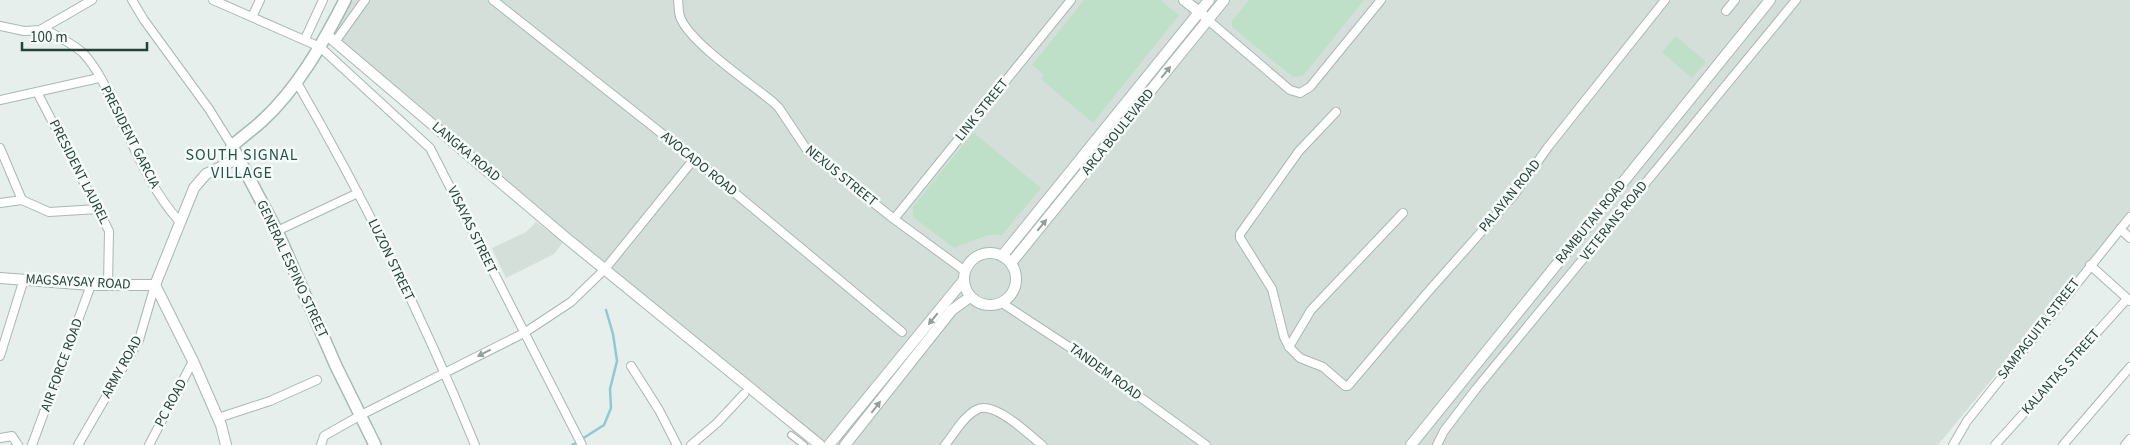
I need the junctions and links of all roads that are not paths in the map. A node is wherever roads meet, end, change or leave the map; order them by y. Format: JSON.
{"nodes":[{"id":1,"x":92,"y":0,"type":"edge"},
{"id":2,"x":132,"y":0,"type":"edge"},
{"id":3,"x":214,"y":0,"type":"edge"},
{"id":4,"x":260,"y":0,"type":"edge"},
{"id":5,"x":323,"y":0,"type":"edge"},
{"id":6,"x":345,"y":0,"type":"edge"},
{"id":7,"x":364,"y":0,"type":"edge"},
{"id":8,"x":492,"y":0,"type":"edge"},
{"id":9,"x":678,"y":0,"type":"edge"},
{"id":10,"x":1071,"y":0,"type":"edge"},
{"id":11,"x":1184,"y":0,"type":"edge"},
{"id":12,"x":1209,"y":0,"type":"edge"},
{"id":13,"x":1224,"y":0,"type":"edge"},
{"id":14,"x":1381,"y":0,"type":"edge"},
{"id":15,"x":1665,"y":0,"type":"edge"},
{"id":16,"x":1735,"y":0,"type":"edge"},
{"id":17,"x":1770,"y":0,"type":"edge"},
{"id":18,"x":1796,"y":0,"type":"edge"},
{"id":19,"x":1726,"y":10,"type":"dead end"},
{"id":20,"x":1199,"y":12,"type":"junction"},
{"id":21,"x":252,"y":17,"type":"junction"},
{"id":22,"x":1208,"y":20,"type":"junction"},
{"id":23,"x":0,"y":26,"type":"edge"},
{"id":24,"x":44,"y":28,"type":"junction"},
{"id":25,"x":331,"y":38,"type":"junction"},
{"id":26,"x":305,"y":39,"type":"junction"},
{"id":27,"x":320,"y":47,"type":"junction"},
{"id":28,"x":99,"y":78,"type":"junction"},
{"id":29,"x":296,"y":82,"type":"junction"},
{"id":30,"x":37,"y":92,"type":"junction"},
{"id":31,"x":0,"y":100,"type":"edge"},
{"id":32,"x":1336,"y":112,"type":"dead end"},
{"id":33,"x":232,"y":146,"type":"junction"},
{"id":34,"x":0,"y":148,"type":"edge"},
{"id":35,"x":239,"y":158,"type":"junction"},
{"id":36,"x":694,"y":159,"type":"junction"},
{"id":37,"x":358,"y":193,"type":"junction"},
{"id":38,"x":22,"y":200,"type":"junction"},
{"id":39,"x":0,"y":203,"type":"edge"},
{"id":40,"x":98,"y":209,"type":"junction"},
{"id":41,"x":1403,"y":213,"type":"dead end"},
{"id":42,"x":2130,"y":217,"type":"edge"},
{"id":43,"x":894,"y":219,"type":"junction"},
{"id":44,"x":180,"y":221,"type":"junction"},
{"id":45,"x":2120,"y":229,"type":"junction"},
{"id":46,"x":277,"y":231,"type":"junction"},
{"id":47,"x":2130,"y":238,"type":"edge"},
{"id":48,"x":1002,"y":256,"type":"junction"},
{"id":49,"x":1011,"y":263,"type":"junction"},
{"id":50,"x":2090,"y":265,"type":"junction"},
{"id":51,"x":605,"y":269,"type":"junction"},
{"id":52,"x":964,"y":276,"type":"junction"},
{"id":53,"x":0,"y":278,"type":"edge"},
{"id":54,"x":24,"y":280,"type":"junction"},
{"id":55,"x":91,"y":285,"type":"junction"},
{"id":56,"x":108,"y":285,"type":"junction"},
{"id":57,"x":155,"y":285,"type":"junction"},
{"id":58,"x":970,"y":297,"type":"junction"},
{"id":59,"x":2129,"y":300,"type":"edge"},
{"id":60,"x":1002,"y":303,"type":"junction"},
{"id":61,"x":902,"y":332,"type":"dead end"},
{"id":62,"x":524,"y":334,"type":"junction"},
{"id":63,"x":1288,"y":347,"type":"junction"},
{"id":64,"x":0,"y":356,"type":"edge"},
{"id":65,"x":193,"y":361,"type":"junction"},
{"id":66,"x":631,"y":366,"type":"dead end"},
{"id":67,"x":2130,"y":367,"type":"edge"},
{"id":68,"x":445,"y":373,"type":"junction"},
{"id":69,"x":317,"y":380,"type":"dead end"},
{"id":70,"x":744,"y":394,"type":"dead end"},
{"id":71,"x":361,"y":415,"type":"junction"},
{"id":72,"x":218,"y":418,"type":"junction"},
{"id":73,"x":791,"y":435,"type":"dead end"},
{"id":74,"x":0,"y":438,"type":"edge"},
{"id":75,"x":2130,"y":439,"type":"edge"},
{"id":76,"x":1956,"y":444,"type":"edge"},
{"id":77,"x":18,"y":445,"type":"edge"},
{"id":78,"x":32,"y":445,"type":"edge"},
{"id":79,"x":78,"y":445,"type":"edge"},
{"id":80,"x":149,"y":445,"type":"edge"},
{"id":81,"x":226,"y":445,"type":"edge"},
{"id":82,"x":321,"y":445,"type":"edge"},
{"id":83,"x":375,"y":445,"type":"edge"},
{"id":84,"x":475,"y":445,"type":"edge"},
{"id":85,"x":582,"y":445,"type":"edge"},
{"id":86,"x":677,"y":445,"type":"edge"},
{"id":87,"x":691,"y":445,"type":"edge"},
{"id":88,"x":804,"y":445,"type":"edge"},
{"id":89,"x":820,"y":445,"type":"edge"},
{"id":90,"x":830,"y":445,"type":"edge"},
{"id":91,"x":845,"y":445,"type":"edge"},
{"id":92,"x":945,"y":445,"type":"edge"},
{"id":93,"x":1042,"y":445,"type":"edge"},
{"id":94,"x":1206,"y":445,"type":"edge"},
{"id":95,"x":1411,"y":445,"type":"edge"},
{"id":96,"x":1437,"y":445,"type":"edge"},
{"id":97,"x":1995,"y":445,"type":"edge"},
{"id":98,"x":2062,"y":445,"type":"edge"},
{"id":99,"x":2125,"y":445,"type":"edge"}],
"edges":[{"from":1,"to":24,"type":"street"},
{"from":2,"to":33,"type":"street","name":"GENERAL ESPINO STREET"},
{"from":3,"to":21,"type":"street","name":"VISAYAS STREET"},
{"from":4,"to":21,"type":"street"},
{"from":5,"to":26,"type":"street"},
{"from":6,"to":25,"type":"main road"},
{"from":7,"to":25,"type":"street"},
{"from":8,"to":36,"type":"street","name":"AVOCADO ROAD"},
{"from":9,"to":43,"type":"street","name":"NEXUS STREET"},
{"from":10,"to":43,"type":"street","name":"LINK STREET"},
{"from":11,"to":20,"type":"street"},
{"from":12,"to":20,"type":"street","name":"ARCA BOULEVARD"},
{"from":13,"to":22,"type":"street","name":"ARCA BOULEVARD"},
{"from":14,"to":22,"type":"street"},
{"from":15,"to":63,"type":"street","name":"PALAYAN ROAD"},
{"from":16,"to":19,"type":"street"},
{"from":17,"to":95,"type":"street","name":"RAMBUTAN ROAD"},
{"from":18,"to":96,"type":"street","name":"VETERANS ROAD"},
{"from":20,"to":22,"type":"street"},
{"from":20,"to":48,"type":"street","name":"ARCA BOULEVARD"},
{"from":21,"to":26,"type":"street","name":"VISAYAS STREET"},
{"from":49,"to":22,"type":"street","name":"ARCA BOULEVARD","one_way":true},
{"from":23,"to":24,"type":"street"},
{"from":24,"to":28,"type":"street","name":"PRESIDENT GARCIA"},
{"from":25,"to":27,"type":"main road"},
{"from":25,"to":51,"type":"street","name":"LANGKA ROAD"},
{"from":26,"to":27,"type":"street","name":"VISAYAS STREET"},
{"from":27,"to":29,"type":"main road"},
{"from":27,"to":62,"type":"street","name":"VISAYAS STREET"},
{"from":28,"to":30,"type":"street","name":"PRESIDENT GARCIA"},
{"from":28,"to":44,"type":"street","name":"PRESIDENT GARCIA"},
{"from":29,"to":33,"type":"main road"},
{"from":29,"to":37,"type":"street","name":"LUZON STREET"},
{"from":30,"to":31,"type":"street","name":"PRESIDENT GARCIA"},
{"from":30,"to":40,"type":"street","name":"PRESIDENT LAUREL"},
{"from":32,"to":63,"type":"street"},
{"from":33,"to":35,"type":"main road","name":"GENERAL ESPINO STREET"},
{"from":34,"to":38,"type":"street"},
{"from":35,"to":44,"type":"street"},
{"from":35,"to":46,"type":"main road","name":"GENERAL ESPINO STREET"},
{"from":36,"to":51,"type":"street"},
{"from":36,"to":61,"type":"street","name":"AVOCADO ROAD"},
{"from":37,"to":46,"type":"street"},
{"from":37,"to":68,"type":"street","name":"LUZON STREET"},
{"from":38,"to":39,"type":"street"},
{"from":38,"to":40,"type":"street"},
{"from":40,"to":56,"type":"street","name":"PRESIDENT LAUREL"},
{"from":41,"to":63,"type":"street"},
{"from":42,"to":45,"type":"street","name":"SAMPAGUITA STREET"},
{"from":43,"to":52,"type":"street","name":"NEXUS STREET"},
{"from":44,"to":57,"type":"street"},
{"from":45,"to":47,"type":"street"},
{"from":45,"to":50,"type":"street","name":"SAMPAGUITA STREET"},
{"from":46,"to":71,"type":"main road","name":"GENERAL ESPINO STREET"},
{"from":48,"to":49,"type":"street"},
{"from":48,"to":52,"type":"street"},
{"from":49,"to":60,"type":"street"},
{"from":50,"to":59,"type":"street"},
{"from":50,"to":76,"type":"street","name":"SAMPAGUITA STREET"},
{"from":51,"to":62,"type":"street"},
{"from":51,"to":89,"type":"street","name":"LANGKA ROAD"},
{"from":52,"to":58,"type":"street"},
{"from":52,"to":90,"type":"street","one_way":true},
{"from":53,"to":54,"type":"street","name":"MAGSAYSAY ROAD"},
{"from":54,"to":55,"type":"street","name":"MAGSAYSAY ROAD"},
{"from":54,"to":64,"type":"street"},
{"from":55,"to":56,"type":"street","name":"MAGSAYSAY ROAD"},
{"from":55,"to":78,"type":"street","name":"AIR FORCE ROAD"},
{"from":56,"to":57,"type":"street","name":"MAGSAYSAY ROAD"},
{"from":57,"to":65,"type":"street"},
{"from":57,"to":79,"type":"street","name":"ARMY ROAD"},
{"from":58,"to":60,"type":"street"},
{"from":91,"to":58,"type":"street","one_way":true},
{"from":59,"to":97,"type":"street","name":"KALANTAS STREET"},
{"from":60,"to":94,"type":"street","name":"TANDEM ROAD"},
{"from":62,"to":68,"type":"street","one_way":true},
{"from":62,"to":85,"type":"street","name":"VISAYAS STREET"},
{"from":65,"to":72,"type":"street"},
{"from":65,"to":80,"type":"street","name":"PC ROAD"},
{"from":66,"to":86,"type":"street"},
{"from":67,"to":98,"type":"street"},
{"from":68,"to":71,"type":"street"},
{"from":68,"to":84,"type":"street","name":"LUZON STREET"},
{"from":69,"to":72,"type":"street"},
{"from":70,"to":87,"type":"street"},
{"from":71,"to":82,"type":"street"},
{"from":71,"to":83,"type":"main road","name":"GENERAL ESPINO STREET"},
{"from":72,"to":81,"type":"street"},
{"from":73,"to":88,"type":"street"},
{"from":74,"to":77,"type":"street"},
{"from":75,"to":99,"type":"street"},
{"from":92,"to":93,"type":"street"}]}
